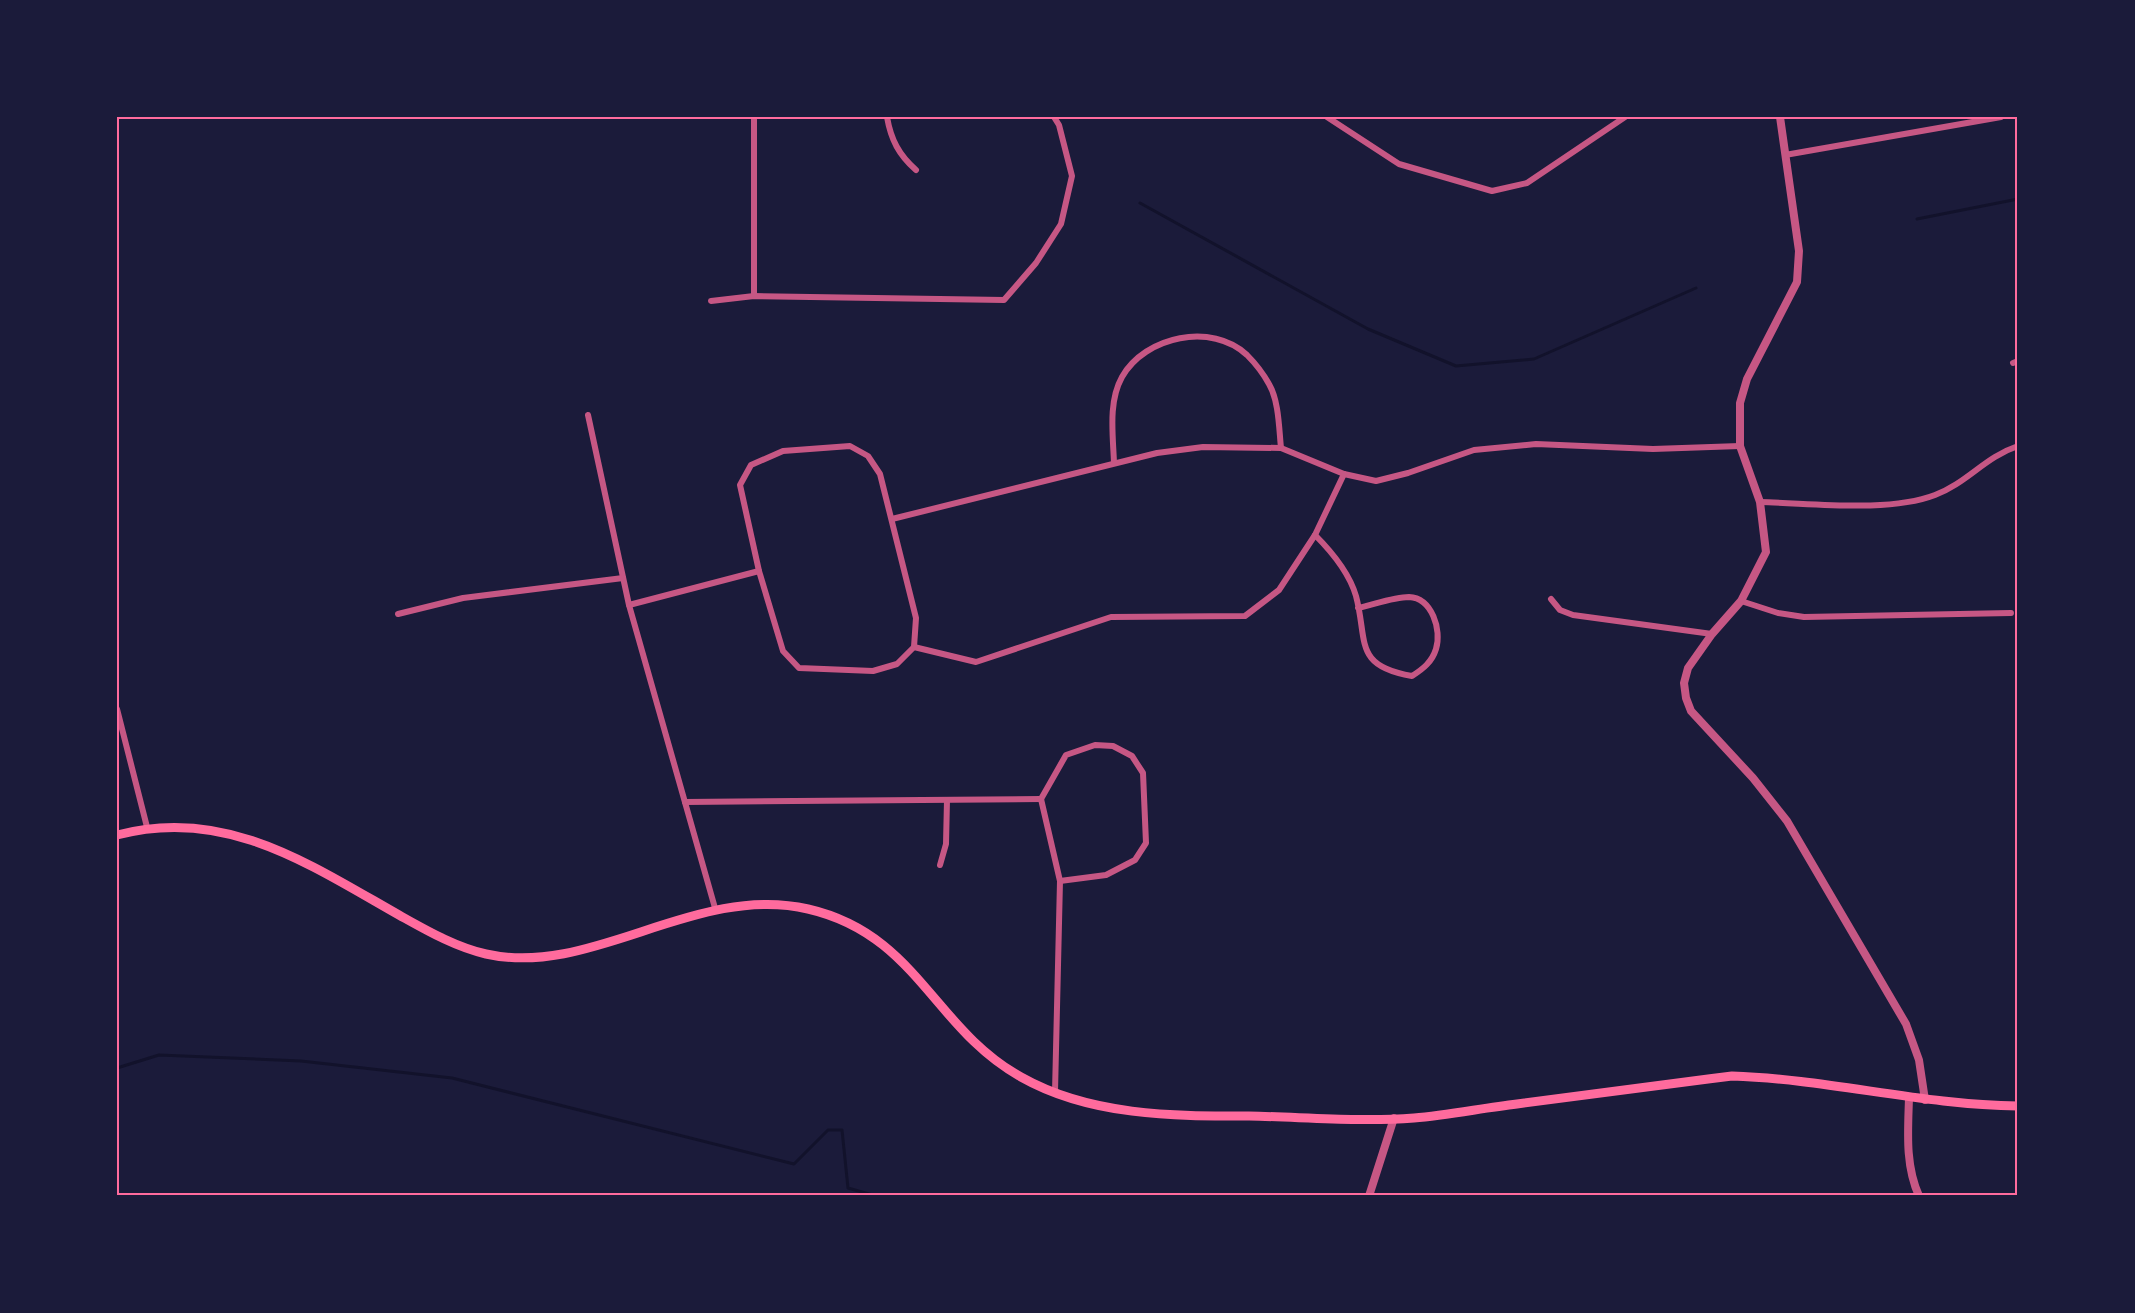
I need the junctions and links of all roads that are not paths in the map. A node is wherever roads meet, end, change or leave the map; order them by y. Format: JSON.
{"nodes":[{"id":1,"x":754,"y":117,"type":"edge"},
{"id":2,"x":887,"y":117,"type":"edge"},
{"id":3,"x":1054,"y":117,"type":"edge"},
{"id":4,"x":1327,"y":117,"type":"edge"},
{"id":5,"x":1625,"y":117,"type":"edge"},
{"id":6,"x":1780,"y":117,"type":"edge"},
{"id":7,"x":2001,"y":117,"type":"edge"},
{"id":8,"x":1785,"y":155,"type":"junction"},
{"id":9,"x":916,"y":170,"type":"dead end"},
{"id":10,"x":754,"y":296,"type":"junction"},
{"id":11,"x":711,"y":301,"type":"dead end"},
{"id":12,"x":588,"y":415,"type":"dead end"},
{"id":13,"x":1740,"y":446,"type":"junction"},
{"id":14,"x":2018,"y":447,"type":"edge"},
{"id":15,"x":1281,"y":448,"type":"junction"},
{"id":16,"x":1114,"y":463,"type":"junction"},
{"id":17,"x":1344,"y":474,"type":"junction"},
{"id":18,"x":1760,"y":502,"type":"junction"},
{"id":19,"x":892,"y":519,"type":"junction"},
{"id":20,"x":1316,"y":535,"type":"junction"},
{"id":21,"x":759,"y":572,"type":"junction"},
{"id":22,"x":623,"y":578,"type":"junction"},
{"id":23,"x":1551,"y":599,"type":"dead end"},
{"id":24,"x":1741,"y":601,"type":"junction"},
{"id":25,"x":629,"y":605,"type":"junction"},
{"id":26,"x":1358,"y":608,"type":"junction"},
{"id":27,"x":2011,"y":613,"type":"dead end"},
{"id":28,"x":398,"y":614,"type":"dead end"},
{"id":29,"x":1713,"y":634,"type":"junction"},
{"id":30,"x":914,"y":646,"type":"junction"},
{"id":31,"x":117,"y":709,"type":"edge"},
{"id":32,"x":1041,"y":799,"type":"junction"},
{"id":33,"x":947,"y":800,"type":"junction"},
{"id":34,"x":685,"y":802,"type":"junction"},
{"id":35,"x":147,"y":827,"type":"junction"},
{"id":36,"x":117,"y":835,"type":"edge"},
{"id":37,"x":940,"y":865,"type":"dead end"},
{"id":38,"x":1060,"y":881,"type":"junction"},
{"id":39,"x":715,"y":908,"type":"junction"},
{"id":40,"x":1055,"y":1092,"type":"junction"},
{"id":41,"x":1909,"y":1098,"type":"junction"},
{"id":42,"x":1925,"y":1100,"type":"junction"},
{"id":43,"x":2018,"y":1106,"type":"edge"},
{"id":44,"x":1394,"y":1118,"type":"junction"},
{"id":45,"x":1369,"y":1196,"type":"edge"},
{"id":46,"x":1919,"y":1196,"type":"edge"}],
"edges":[{"from":1,"to":10,"type":"street"},
{"from":2,"to":9,"type":"street"},
{"from":3,"to":10,"type":"street"},
{"from":4,"to":5,"type":"street"},
{"from":6,"to":8,"type":"street"},
{"from":7,"to":8,"type":"street"},
{"from":8,"to":13,"type":"street"},
{"from":10,"to":11,"type":"street"},
{"from":12,"to":22,"type":"street"},
{"from":13,"to":17,"type":"street"},
{"from":13,"to":18,"type":"street"},
{"from":14,"to":18,"type":"street"},
{"from":15,"to":16,"type":"street"},
{"from":15,"to":16,"type":"street"},
{"from":15,"to":17,"type":"street"},
{"from":16,"to":19,"type":"street"},
{"from":17,"to":20,"type":"street"},
{"from":18,"to":24,"type":"street"},
{"from":19,"to":21,"type":"street"},
{"from":19,"to":30,"type":"street"},
{"from":20,"to":26,"type":"street"},
{"from":20,"to":30,"type":"street"},
{"from":21,"to":25,"type":"street"},
{"from":21,"to":30,"type":"street"},
{"from":22,"to":25,"type":"street"},
{"from":22,"to":28,"type":"street"},
{"from":23,"to":29,"type":"street"},
{"from":24,"to":27,"type":"street"},
{"from":24,"to":29,"type":"street"},
{"from":25,"to":34,"type":"street"},
{"from":26,"to":26,"type":"street"},
{"from":29,"to":42,"type":"street"},
{"from":31,"to":35,"type":"street"},
{"from":32,"to":33,"type":"street"},
{"from":32,"to":38,"type":"street"},
{"from":32,"to":38,"type":"street"},
{"from":33,"to":34,"type":"street"},
{"from":33,"to":37,"type":"street"},
{"from":34,"to":39,"type":"street"},
{"from":35,"to":36,"type":"main road"},
{"from":35,"to":39,"type":"main road"},
{"from":38,"to":40,"type":"street"},
{"from":39,"to":40,"type":"main road"},
{"from":40,"to":44,"type":"main road"},
{"from":41,"to":42,"type":"main road"},
{"from":41,"to":44,"type":"main road"},
{"from":41,"to":46,"type":"street"},
{"from":42,"to":43,"type":"main road"},
{"from":44,"to":45,"type":"street"}]}
